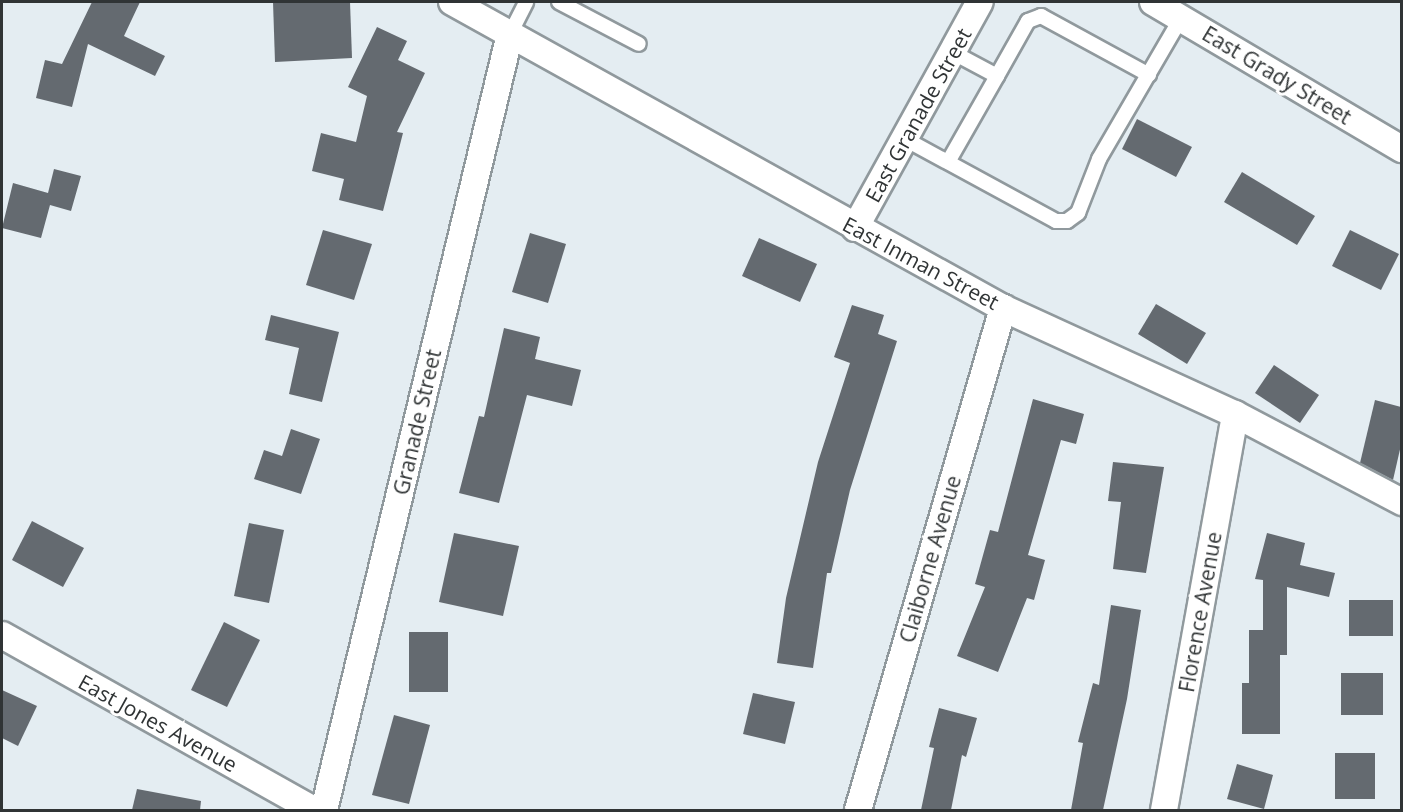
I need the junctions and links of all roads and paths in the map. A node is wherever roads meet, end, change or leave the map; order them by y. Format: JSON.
{"nodes":[{"id":1,"x":452,"y":2,"type":"edge"},
{"id":2,"x":526,"y":2,"type":"edge"},
{"id":3,"x":559,"y":2,"type":"edge"},
{"id":4,"x":980,"y":2,"type":"edge"},
{"id":5,"x":1153,"y":2,"type":"edge"},
{"id":6,"x":1181,"y":18,"type":"junction"},
{"id":7,"x":510,"y":34,"type":"junction"},
{"id":8,"x":639,"y":44,"type":"dead end"},
{"id":9,"x":952,"y":52,"type":"junction"},
{"id":10,"x":1149,"y":75,"type":"junction"},
{"id":11,"x":997,"y":76,"type":"junction"},
{"id":12,"x":905,"y":139,"type":"junction"},
{"id":13,"x":1401,"y":149,"type":"edge"},
{"id":14,"x":948,"y":162,"type":"junction"},
{"id":15,"x":855,"y":228,"type":"junction"},
{"id":16,"x":1003,"y":308,"type":"junction"},
{"id":17,"x":1235,"y":414,"type":"junction"},
{"id":18,"x":1401,"y":502,"type":"edge"},
{"id":19,"x":2,"y":635,"type":"edge"},
{"id":20,"x":314,"y":810,"type":"edge"},
{"id":21,"x":324,"y":810,"type":"edge"},
{"id":22,"x":858,"y":810,"type":"edge"},
{"id":23,"x":1164,"y":810,"type":"edge"}],
"edges":[{"from":1,"to":7,"type":"street","name":"East Inman Street"},
{"from":2,"to":7,"type":"lane"},
{"from":3,"to":8,"type":"lane"},
{"from":4,"to":9,"type":"street","name":"East Granade Street"},
{"from":5,"to":6,"type":"street","name":"East Grady Street"},
{"from":6,"to":10,"type":"lane"},
{"from":6,"to":13,"type":"street","name":"East Grady Street"},
{"from":7,"to":15,"type":"street","name":"East Inman Street"},
{"from":7,"to":21,"type":"street","name":"Granade Street"},
{"from":9,"to":11,"type":"lane"},
{"from":9,"to":12,"type":"street","name":"East Granade Street"},
{"from":10,"to":11,"type":"lane"},
{"from":10,"to":14,"type":"lane"},
{"from":11,"to":14,"type":"lane"},
{"from":12,"to":14,"type":"lane"},
{"from":12,"to":15,"type":"street","name":"East Granade Street"},
{"from":15,"to":16,"type":"street","name":"East Inman Street"},
{"from":16,"to":17,"type":"street","name":"East Inman Street"},
{"from":16,"to":22,"type":"street","name":"Claiborne Avenue"},
{"from":17,"to":18,"type":"street","name":"East Inman Street"},
{"from":17,"to":23,"type":"street","name":"Florence Avenue"},
{"from":19,"to":20,"type":"street","name":"East Jones Avenue"}]}
